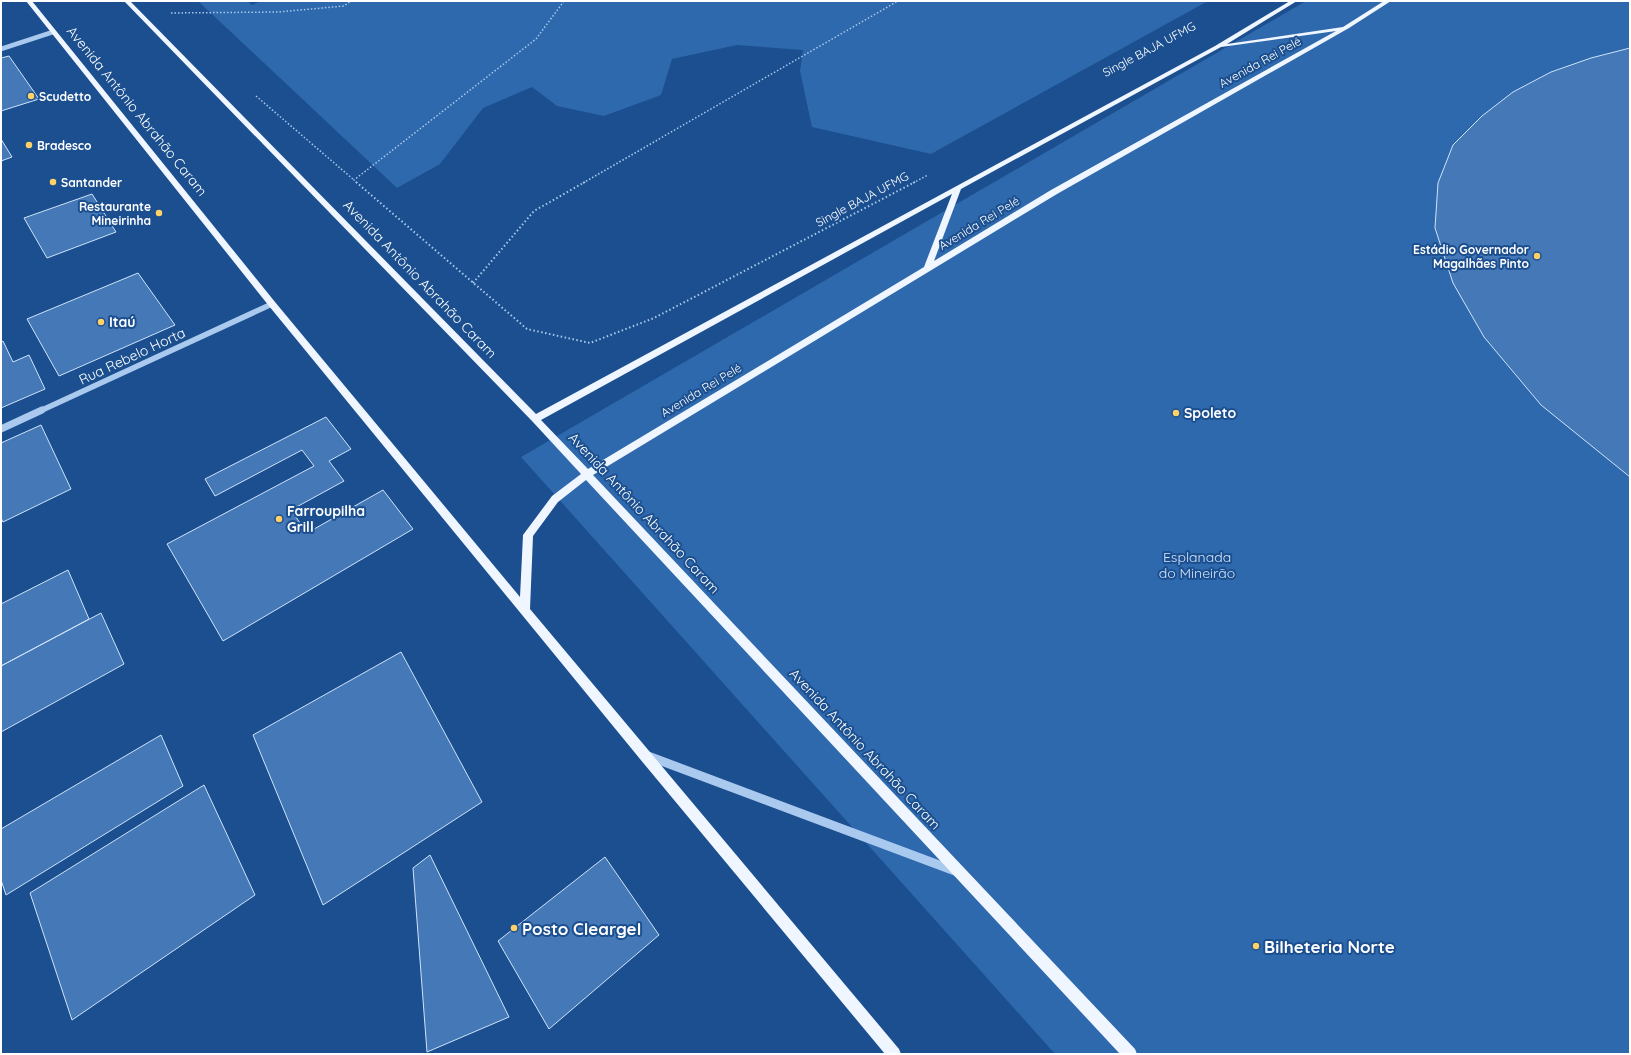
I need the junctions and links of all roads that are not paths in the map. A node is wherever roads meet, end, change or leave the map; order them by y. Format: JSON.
{"nodes":[{"id":1,"x":29,"y":1,"type":"edge"},
{"id":2,"x":127,"y":1,"type":"edge"},
{"id":3,"x":1294,"y":1,"type":"edge"},
{"id":4,"x":1388,"y":1,"type":"edge"},
{"id":5,"x":1347,"y":27,"type":"junction"},
{"id":6,"x":53,"y":32,"type":"junction"},
{"id":7,"x":1216,"y":47,"type":"junction"},
{"id":8,"x":1,"y":49,"type":"edge"},
{"id":9,"x":958,"y":187,"type":"junction"},
{"id":10,"x":928,"y":267,"type":"junction"},
{"id":11,"x":272,"y":304,"type":"junction"},
{"id":12,"x":535,"y":419,"type":"junction"},
{"id":13,"x":1,"y":429,"type":"edge"},
{"id":14,"x":587,"y":474,"type":"junction"},
{"id":15,"x":525,"y":611,"type":"junction"},
{"id":16,"x":644,"y":755,"type":"junction"},
{"id":17,"x":960,"y":873,"type":"junction"},
{"id":18,"x":894,"y":1054,"type":"edge"},
{"id":19,"x":1130,"y":1054,"type":"edge"}],
"edges":[{"from":1,"to":6,"type":"main road","name":"Avenida Antônio Abrahão Caram"},
{"from":2,"to":12,"type":"main road","name":"Avenida Antônio Abrahão Caram"},
{"from":3,"to":7,"type":"main road"},
{"from":4,"to":5,"type":"main road","name":"Avenida Rei Pelé"},
{"from":5,"to":7,"type":"main road"},
{"from":5,"to":10,"type":"main road","name":"Avenida Rei Pelé"},
{"from":6,"to":8,"type":"street"},
{"from":6,"to":11,"type":"main road","name":"Avenida Antônio Abrahão Caram"},
{"from":7,"to":9,"type":"main road"},
{"from":9,"to":10,"type":"main road"},
{"from":9,"to":12,"type":"main road"},
{"from":10,"to":14,"type":"main road","name":"Avenida Rei Pelé"},
{"from":11,"to":13,"type":"street","name":"Rua Rebelo Horta"},
{"from":11,"to":15,"type":"main road","name":"Avenida Antônio Abrahão Caram"},
{"from":12,"to":14,"type":"main road","name":"Avenida Antônio Abrahão Caram"},
{"from":14,"to":15,"type":"main road","name":"Avenida Rei Pelé"},
{"from":14,"to":17,"type":"main road","name":"Avenida Antônio Abrahão Caram"},
{"from":15,"to":16,"type":"main road","name":"Avenida Antônio Abrahão Caram"},
{"from":16,"to":17,"type":"street"},
{"from":16,"to":18,"type":"main road","name":"Avenida Antônio Abrahão Caram"},
{"from":17,"to":19,"type":"main road","name":"Avenida Antônio Abrahão Caram"}]}
